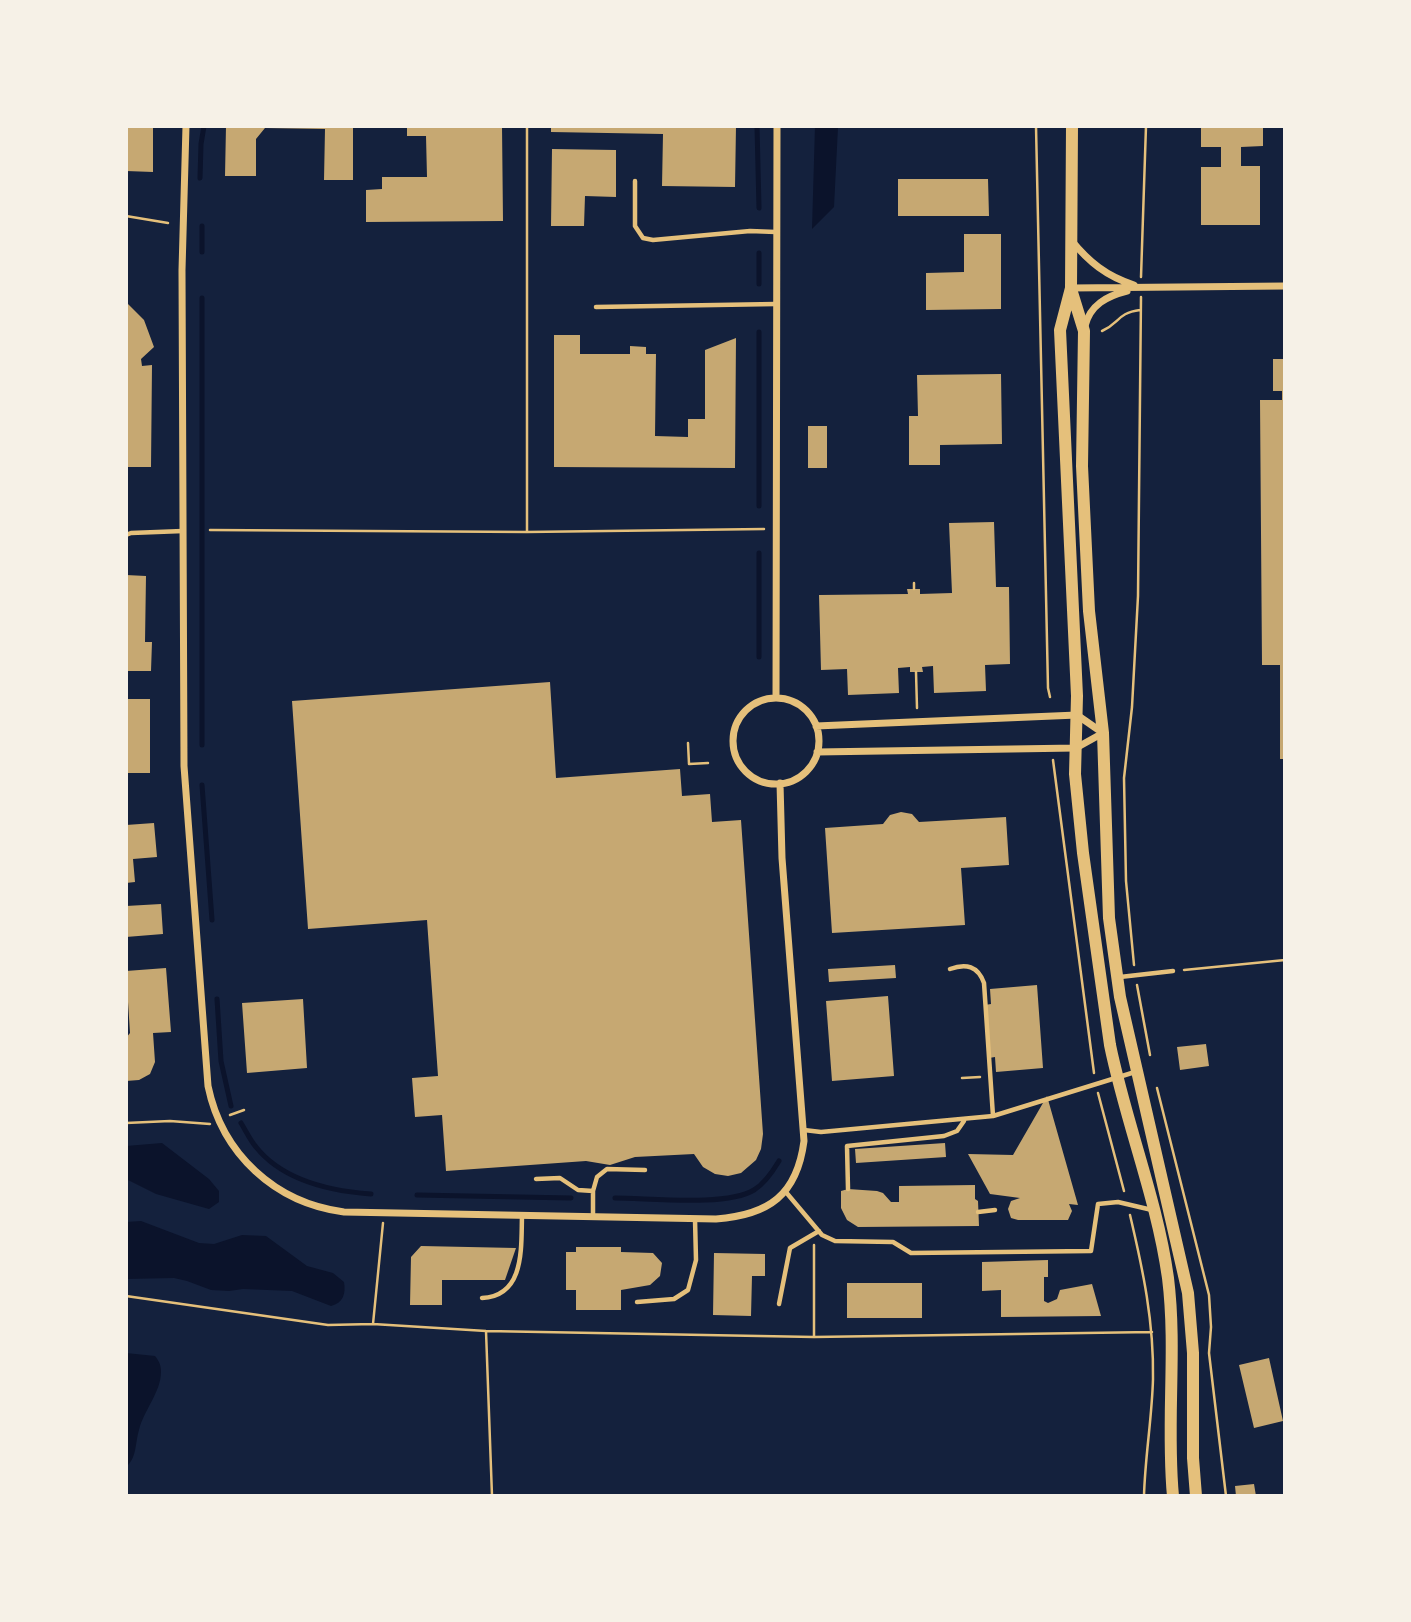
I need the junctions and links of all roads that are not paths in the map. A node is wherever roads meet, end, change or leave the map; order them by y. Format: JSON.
{"nodes":[{"id":1,"x":186,"y":126,"type":"edge"},
{"id":2,"x":777,"y":126,"type":"edge"},
{"id":3,"x":1072,"y":126,"type":"edge"},
{"id":4,"x":635,"y":181,"type":"dead end"},
{"id":5,"x":776,"y":232,"type":"junction"},
{"id":6,"x":1071,"y":239,"type":"junction"},
{"id":7,"x":1285,"y":286,"type":"edge"},
{"id":8,"x":1071,"y":288,"type":"junction"},
{"id":9,"x":1141,"y":288,"type":"junction"},
{"id":10,"x":776,"y":304,"type":"junction"},
{"id":11,"x":596,"y":307,"type":"dead end"},
{"id":12,"x":1084,"y":331,"type":"junction"},
{"id":13,"x":183,"y":531,"type":"junction"},
{"id":14,"x":126,"y":535,"type":"edge"},
{"id":15,"x":776,"y":698,"type":"junction"},
{"id":16,"x":1077,"y":715,"type":"junction"},
{"id":17,"x":816,"y":726,"type":"junction"},
{"id":18,"x":1103,"y":733,"type":"junction"},
{"id":19,"x":1076,"y":748,"type":"junction"},
{"id":20,"x":817,"y":752,"type":"junction"},
{"id":21,"x":780,"y":783,"type":"junction"},
{"id":22,"x":950,"y":969,"type":"dead end"},
{"id":23,"x":1173,"y":971,"type":"road end"},
{"id":24,"x":1116,"y":978,"type":"junction"},
{"id":25,"x":1139,"y":1071,"type":"junction"},
{"id":26,"x":1117,"y":1077,"type":"junction"},
{"id":27,"x":993,"y":1116,"type":"junction"},
{"id":28,"x":964,"y":1120,"type":"junction"},
{"id":29,"x":804,"y":1130,"type":"junction"},
{"id":30,"x":645,"y":1170,"type":"dead end"},
{"id":31,"x":536,"y":1179,"type":"dead end"},
{"id":32,"x":848,"y":1189,"type":"dead end"},
{"id":33,"x":593,"y":1191,"type":"junction"},
{"id":34,"x":785,"y":1191,"type":"junction"},
{"id":35,"x":995,"y":1210,"type":"dead end"},
{"id":36,"x":1154,"y":1210,"type":"junction"},
{"id":37,"x":978,"y":1212,"type":"dead end"},
{"id":38,"x":522,"y":1216,"type":"junction"},
{"id":39,"x":593,"y":1216,"type":"junction"},
{"id":40,"x":695,"y":1218,"type":"junction"},
{"id":41,"x":819,"y":1231,"type":"junction"},
{"id":42,"x":482,"y":1298,"type":"dead end"},
{"id":43,"x":637,"y":1302,"type":"dead end"},
{"id":44,"x":779,"y":1304,"type":"dead end"},
{"id":45,"x":1172,"y":1496,"type":"edge"},
{"id":46,"x":1196,"y":1496,"type":"edge"}],
"edges":[{"from":1,"to":13,"type":"street"},
{"from":2,"to":5,"type":"street"},
{"from":3,"to":6,"type":"main road"},
{"from":4,"to":5,"type":"lane"},
{"from":5,"to":10,"type":"street"},
{"from":6,"to":8,"type":"main road"},
{"from":6,"to":9,"type":"street"},
{"from":7,"to":9,"type":"street"},
{"from":8,"to":9,"type":"street"},
{"from":8,"to":12,"type":"main road"},
{"from":8,"to":16,"type":"main road"},
{"from":9,"to":12,"type":"street"},
{"from":10,"to":11,"type":"lane"},
{"from":10,"to":15,"type":"street"},
{"from":12,"to":18,"type":"main road"},
{"from":13,"to":14,"type":"lane"},
{"from":13,"to":38,"type":"street"},
{"from":15,"to":17,"type":"street"},
{"from":15,"to":21,"type":"street"},
{"from":16,"to":17,"type":"street"},
{"from":16,"to":18,"type":"street"},
{"from":16,"to":19,"type":"main road"},
{"from":17,"to":20,"type":"street"},
{"from":18,"to":19,"type":"street"},
{"from":18,"to":24,"type":"main road"},
{"from":19,"to":20,"type":"street"},
{"from":19,"to":26,"type":"main road"},
{"from":20,"to":21,"type":"street"},
{"from":21,"to":29,"type":"street"},
{"from":22,"to":27,"type":"lane"},
{"from":23,"to":24,"type":"lane"},
{"from":24,"to":25,"type":"main road"},
{"from":25,"to":26,"type":"lane"},
{"from":25,"to":46,"type":"main road"},
{"from":26,"to":27,"type":"lane"},
{"from":26,"to":36,"type":"main road"},
{"from":27,"to":28,"type":"lane"},
{"from":28,"to":29,"type":"lane"},
{"from":28,"to":32,"type":"lane"},
{"from":29,"to":34,"type":"street"},
{"from":30,"to":33,"type":"lane"},
{"from":31,"to":33,"type":"lane"},
{"from":33,"to":39,"type":"lane"},
{"from":34,"to":40,"type":"street"},
{"from":34,"to":41,"type":"lane"},
{"from":35,"to":37,"type":"lane"},
{"from":36,"to":41,"type":"lane"},
{"from":36,"to":45,"type":"main road"},
{"from":38,"to":39,"type":"street"},
{"from":38,"to":42,"type":"lane"},
{"from":39,"to":40,"type":"street"},
{"from":40,"to":43,"type":"lane"},
{"from":41,"to":44,"type":"lane"}]}
